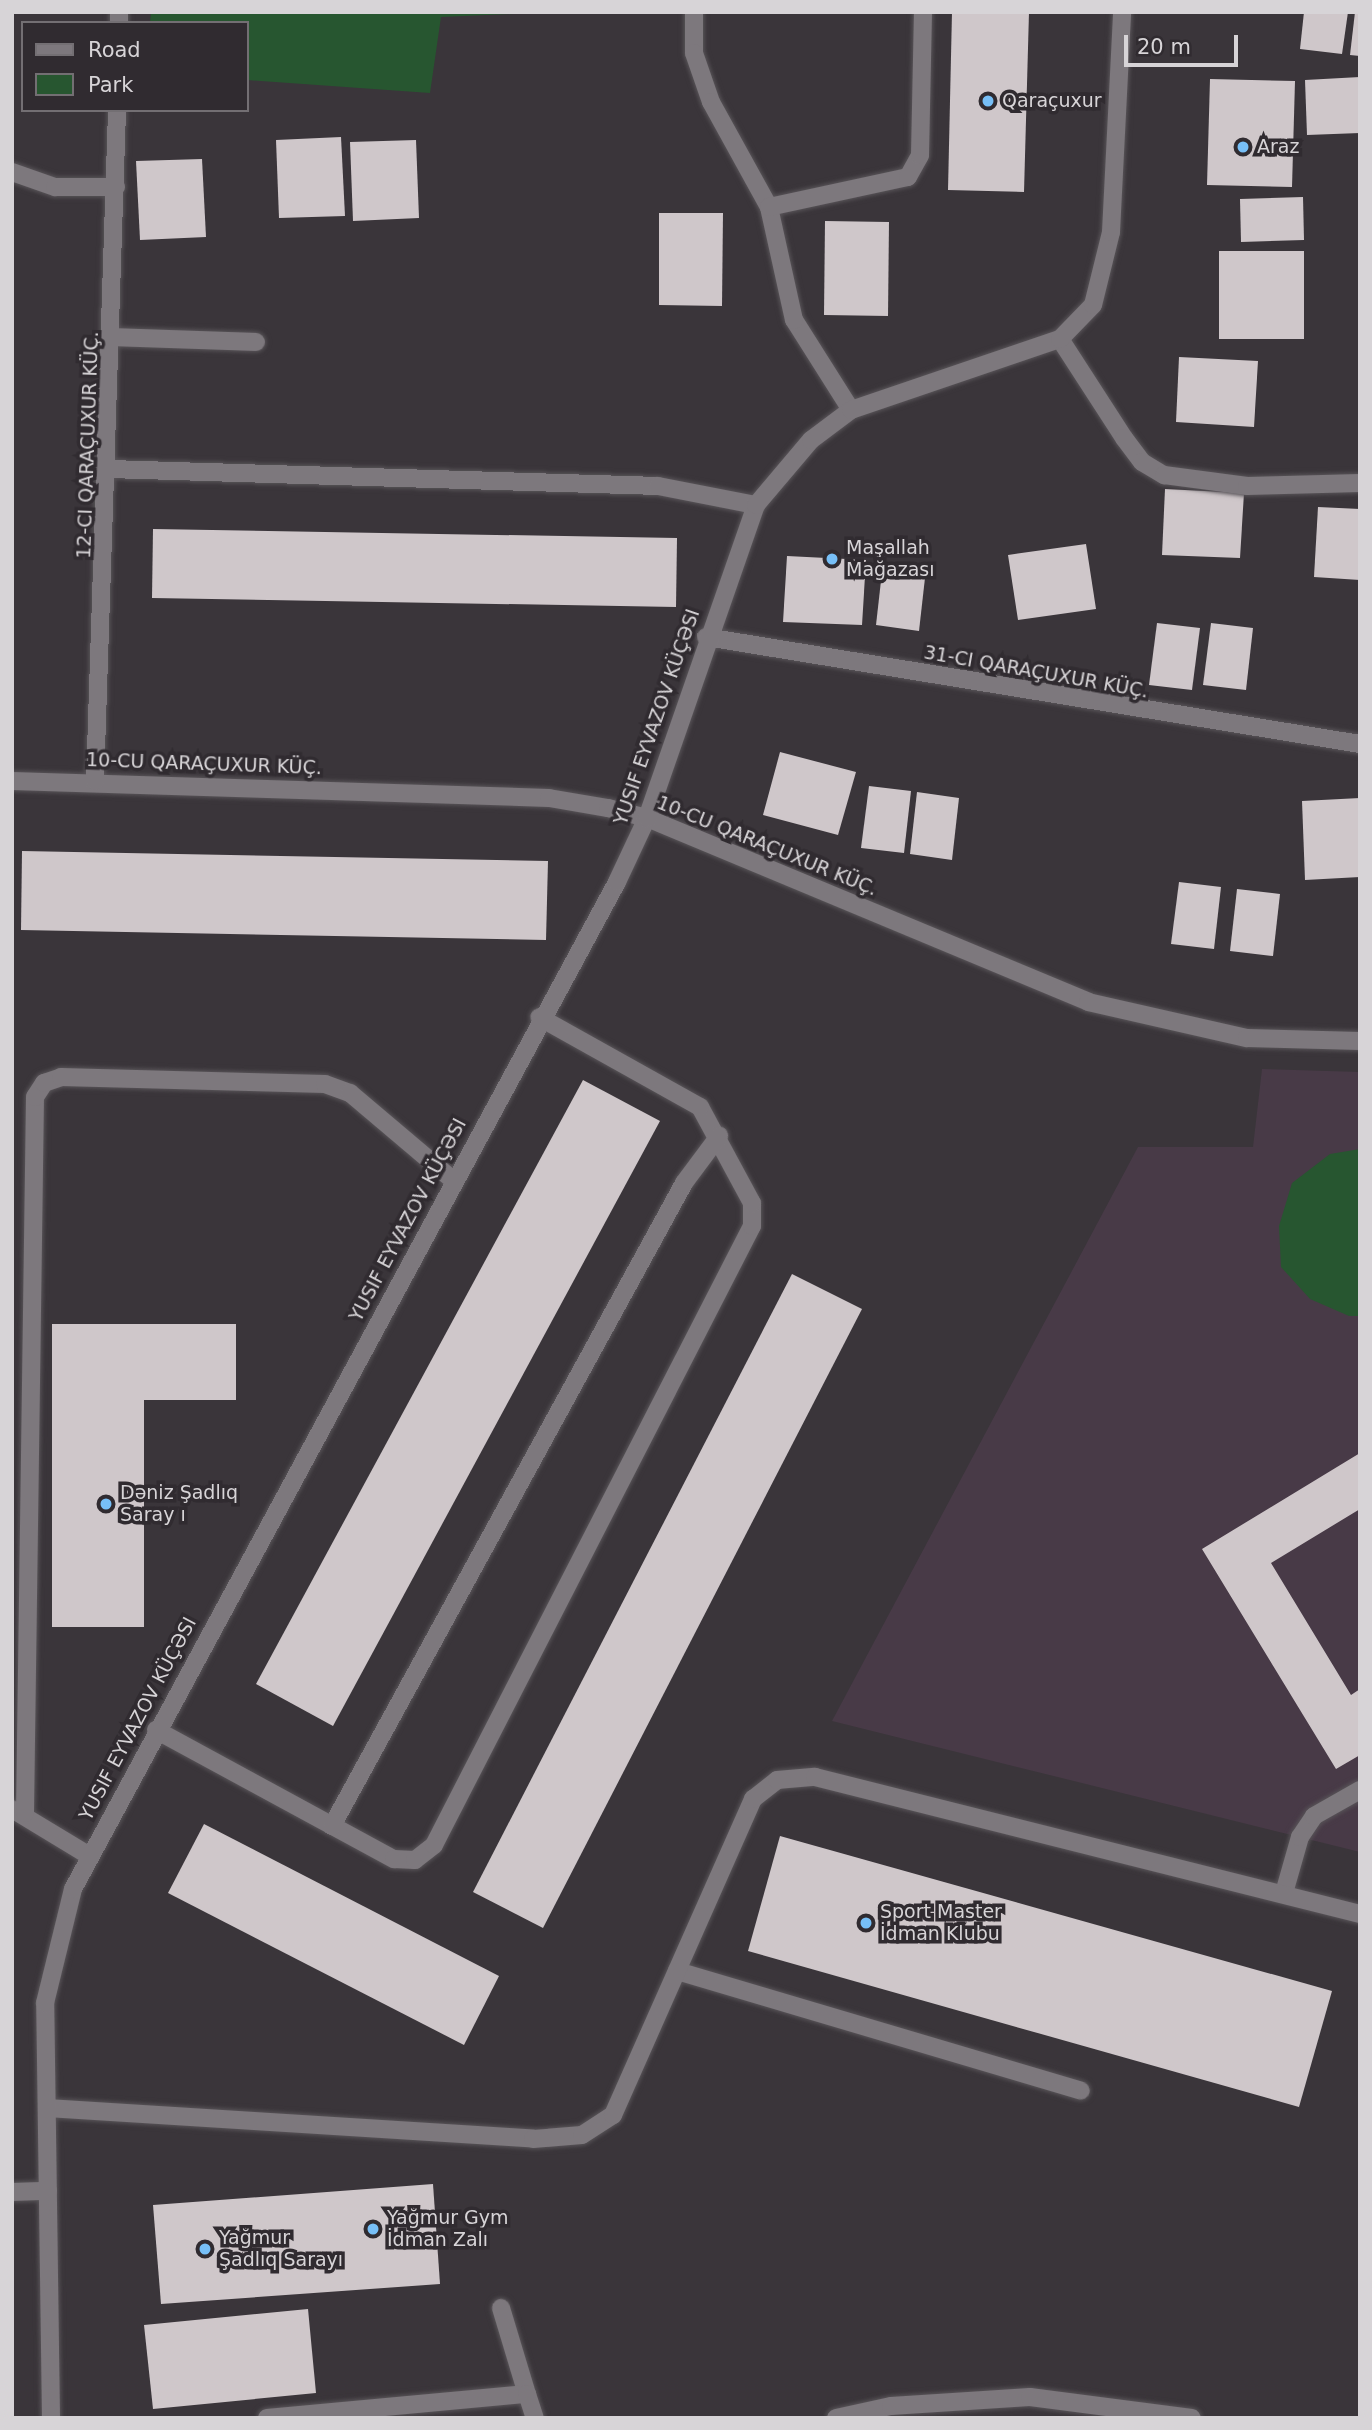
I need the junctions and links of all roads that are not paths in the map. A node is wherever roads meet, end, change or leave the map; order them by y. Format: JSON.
{"nodes":[{"id":1,"x":694,"y":12,"type":"edge"},
{"id":2,"x":923,"y":12,"type":"edge"},
{"id":3,"x":1122,"y":12,"type":"edge"},
{"id":4,"x":117,"y":112,"type":"edge"},
{"id":5,"x":12,"y":172,"type":"edge"},
{"id":6,"x":116,"y":187,"type":"junction"},
{"id":7,"x":769,"y":207,"type":"junction"},
{"id":8,"x":112,"y":337,"type":"junction"},
{"id":9,"x":1060,"y":339,"type":"junction"},
{"id":10,"x":256,"y":342,"type":"dead end"},
{"id":11,"x":851,"y":410,"type":"junction"},
{"id":12,"x":109,"y":469,"type":"junction"},
{"id":13,"x":1360,"y":483,"type":"edge"},
{"id":14,"x":756,"y":505,"type":"junction"},
{"id":15,"x":706,"y":637,"type":"junction"},
{"id":16,"x":1360,"y":744,"type":"edge"},
{"id":17,"x":95,"y":781,"type":"junction"},
{"id":18,"x":12,"y":782,"type":"edge"},
{"id":19,"x":648,"y":818,"type":"junction"},
{"id":20,"x":539,"y":1017,"type":"junction"},
{"id":21,"x":1360,"y":1041,"type":"edge"},
{"id":22,"x":719,"y":1136,"type":"junction"},
{"id":23,"x":454,"y":1181,"type":"junction"},
{"id":24,"x":156,"y":1730,"type":"junction"},
{"id":25,"x":1360,"y":1790,"type":"edge"},
{"id":26,"x":19,"y":1811,"type":"edge"},
{"id":27,"x":332,"y":1826,"type":"junction"},
{"id":28,"x":88,"y":1856,"type":"junction"},
{"id":29,"x":1284,"y":1893,"type":"junction"},
{"id":30,"x":1360,"y":1914,"type":"edge"},
{"id":31,"x":677,"y":1970,"type":"junction"},
{"id":32,"x":1081,"y":2091,"type":"dead end"},
{"id":33,"x":47,"y":2108,"type":"junction"},
{"id":34,"x":48,"y":2191,"type":"junction"},
{"id":35,"x":12,"y":2192,"type":"edge"},
{"id":36,"x":501,"y":2308,"type":"dead end"},
{"id":37,"x":527,"y":2394,"type":"junction"},
{"id":38,"x":892,"y":2412,"type":"edge"},
{"id":39,"x":51,"y":2418,"type":"edge"},
{"id":40,"x":267,"y":2418,"type":"edge"},
{"id":41,"x":535,"y":2418,"type":"edge"},
{"id":42,"x":836,"y":2418,"type":"edge"},
{"id":43,"x":1190,"y":2418,"type":"edge"}],
"edges":[{"from":1,"to":7,"type":"street"},
{"from":2,"to":7,"type":"street"},
{"from":3,"to":9,"type":"street","name":"YUSIF EYVAZOV KÜÇƏSI"},
{"from":4,"to":6,"type":"street","name":"12-CI QARAÇUXUR KÜÇ."},
{"from":5,"to":6,"type":"street"},
{"from":6,"to":8,"type":"street","name":"12-CI QARAÇUXUR KÜÇ."},
{"from":7,"to":11,"type":"street"},
{"from":8,"to":10,"type":"street"},
{"from":8,"to":12,"type":"street","name":"12-CI QARAÇUXUR KÜÇ."},
{"from":9,"to":11,"type":"street","name":"YUSIF EYVAZOV KÜÇƏSI"},
{"from":9,"to":13,"type":"street"},
{"from":11,"to":14,"type":"street","name":"YUSIF EYVAZOV KÜÇƏSI"},
{"from":12,"to":14,"type":"street"},
{"from":12,"to":17,"type":"street","name":"12-CI QARAÇUXUR KÜÇ."},
{"from":14,"to":15,"type":"street","name":"YUSIF EYVAZOV KÜÇƏSI"},
{"from":15,"to":16,"type":"street","name":"31-CI QARAÇUXUR KÜÇ."},
{"from":15,"to":19,"type":"street","name":"YUSIF EYVAZOV KÜÇƏSI"},
{"from":17,"to":18,"type":"street","name":"10-CU QARAÇUXUR KÜÇ."},
{"from":17,"to":19,"type":"street","name":"10-CU QARAÇUXUR KÜÇ."},
{"from":19,"to":20,"type":"street","name":"YUSIF EYVAZOV KÜÇƏSI"},
{"from":19,"to":21,"type":"street","name":"10-CU QARAÇUXUR KÜÇ."},
{"from":20,"to":22,"type":"street"},
{"from":20,"to":23,"type":"street","name":"YUSIF EYVAZOV KÜÇƏSI"},
{"from":22,"to":27,"type":"street"},
{"from":22,"to":27,"type":"street"},
{"from":23,"to":24,"type":"street","name":"YUSIF EYVAZOV KÜÇƏSI"},
{"from":23,"to":26,"type":"street"},
{"from":24,"to":27,"type":"street"},
{"from":24,"to":28,"type":"street","name":"YUSIF EYVAZOV KÜÇƏSI"},
{"from":25,"to":29,"type":"street"},
{"from":26,"to":28,"type":"street"},
{"from":28,"to":33,"type":"street","name":"YUSIF EYVAZOV KÜÇƏSI"},
{"from":29,"to":30,"type":"street"},
{"from":29,"to":31,"type":"street"},
{"from":31,"to":32,"type":"street"},
{"from":31,"to":33,"type":"street"},
{"from":33,"to":34,"type":"street","name":"YUSIF EYVAZOV KÜÇƏSI"},
{"from":34,"to":35,"type":"street"},
{"from":34,"to":39,"type":"street","name":"YUSIF EYVAZOV KÜÇƏSI"},
{"from":36,"to":37,"type":"street"},
{"from":37,"to":40,"type":"street"},
{"from":37,"to":41,"type":"street"},
{"from":38,"to":42,"type":"street"},
{"from":38,"to":43,"type":"street"}]}
